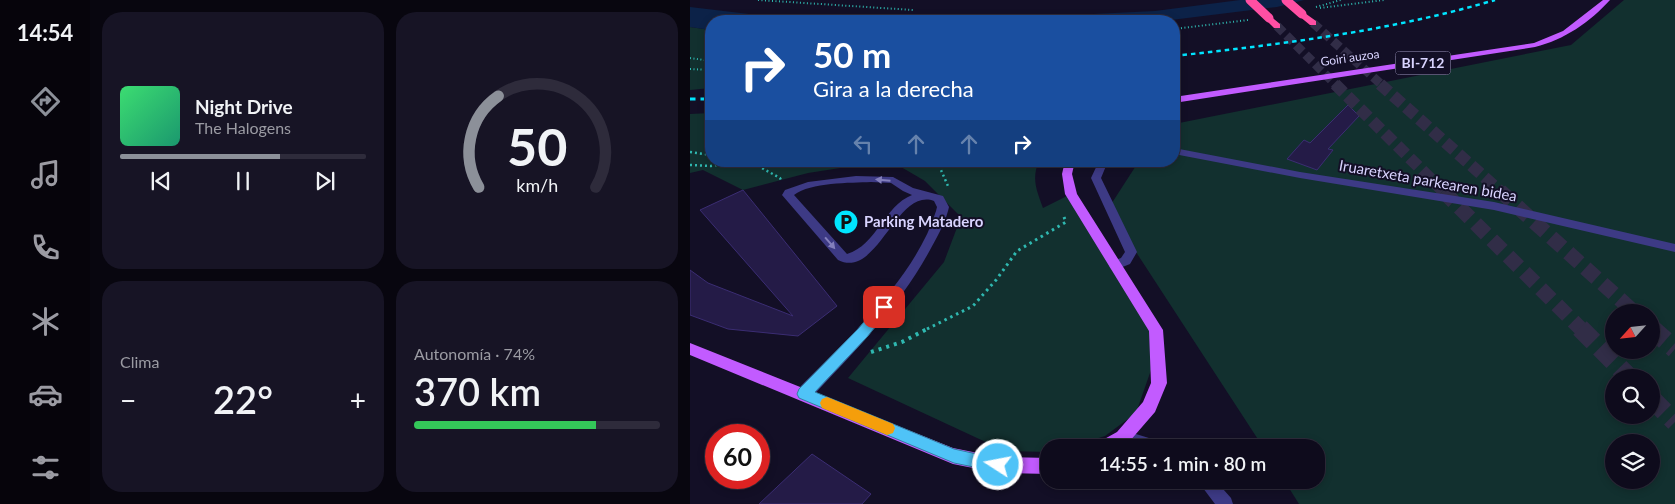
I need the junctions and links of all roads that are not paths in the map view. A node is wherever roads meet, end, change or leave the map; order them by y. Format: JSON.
{"nodes":[{"id":1,"x":1250,"y":0,"type":"edge"},
{"id":2,"x":1286,"y":0,"type":"edge"},
{"id":3,"x":1607,"y":0,"type":"edge"},
{"id":4,"x":1312,"y":23,"type":"tunnel mouth"},
{"id":5,"x":1277,"y":26,"type":"tunnel mouth"},
{"id":6,"x":1180,"y":99,"type":"edge"},
{"id":7,"x":1180,"y":152,"type":"edge"},
{"id":8,"x":1069,"y":167,"type":"edge"},
{"id":9,"x":1100,"y":167,"type":"edge"},
{"id":10,"x":928,"y":196,"type":"junction"},
{"id":11,"x":1675,"y":248,"type":"edge"},
{"id":12,"x":1115,"y":265,"type":"junction"},
{"id":13,"x":690,"y":349,"type":"edge"},
{"id":14,"x":804,"y":394,"type":"junction"},
{"id":15,"x":1123,"y":437,"type":"junction"},
{"id":16,"x":1120,"y":439,"type":"edge"},
{"id":17,"x":1130,"y":439,"type":"edge"},
{"id":18,"x":1040,"y":466,"type":"edge"},
{"id":19,"x":1212,"y":489,"type":"edge"},
{"id":20,"x":1225,"y":504,"type":"edge"}],
"edges":[{"from":1,"to":5,"type":"highway","bridge":true},
{"from":2,"to":4,"type":"highway","bridge":true},
{"from":3,"to":6,"type":"main road","name":"Goiri auzoa","number":"BI-712"},
{"from":7,"to":11,"type":"street","name":"Iruaretxeta parkearen bidea"},
{"from":8,"to":12,"type":"main road"},
{"from":9,"to":12,"type":"street"},
{"from":10,"to":10,"type":"street","one_way":true},
{"from":10,"to":14,"type":"street"},
{"from":12,"to":15,"type":"main road"},
{"from":13,"to":14,"type":"main road"},
{"from":14,"to":18,"type":"main road"},
{"from":15,"to":16,"type":"main road"},
{"from":15,"to":17,"type":"lane"},
{"from":19,"to":20,"type":"lane"}]}
